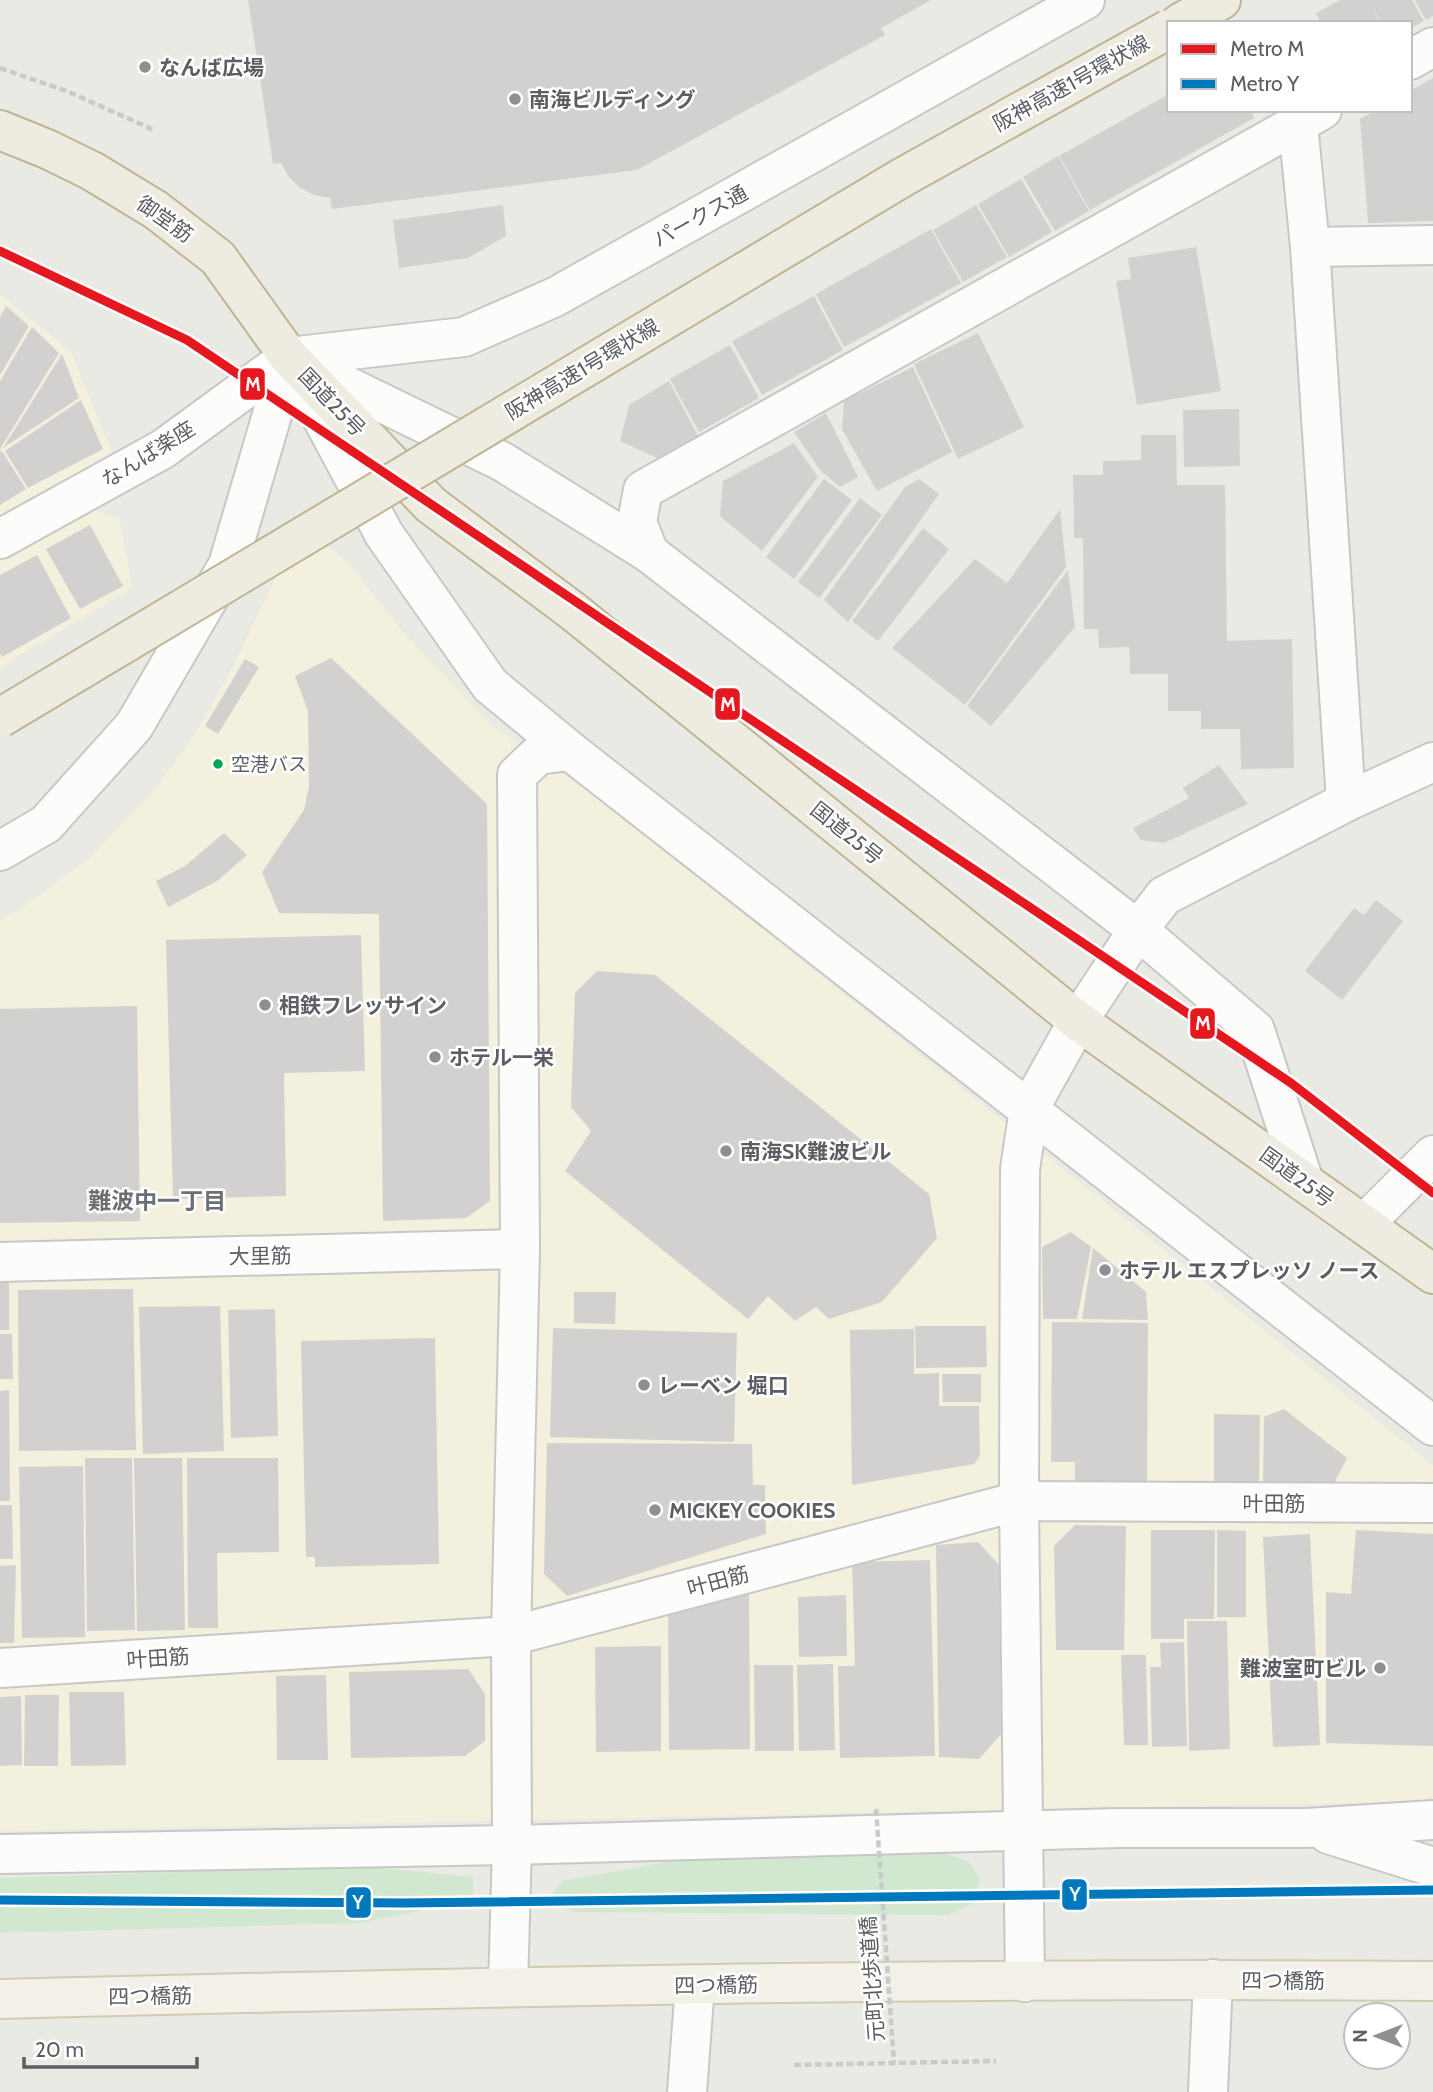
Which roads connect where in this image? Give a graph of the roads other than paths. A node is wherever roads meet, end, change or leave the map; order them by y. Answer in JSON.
{"nodes":[{"id":1,"x":1084,"y":0,"type":"edge"},
{"id":2,"x":1221,"y":0,"type":"edge"},
{"id":3,"x":1184,"y":21,"type":"edge"},
{"id":4,"x":1167,"y":30,"type":"edge"},
{"id":5,"x":1433,"y":47,"type":"edge"},
{"id":6,"x":1412,"y":59,"type":"edge"},
{"id":7,"x":1310,"y":117,"type":"edge"},
{"id":8,"x":0,"y":130,"type":"edge"},
{"id":9,"x":1433,"y":245,"type":"edge"},
{"id":10,"x":1310,"y":247,"type":"junction"},
{"id":11,"x":289,"y":357,"type":"junction"},
{"id":12,"x":0,"y":539,"type":"edge"},
{"id":13,"x":649,"y":553,"type":"junction"},
{"id":14,"x":0,"y":718,"type":"edge"},
{"id":15,"x":570,"y":751,"type":"junction"},
{"id":16,"x":1433,"y":762,"type":"edge"},
{"id":17,"x":1346,"y":802,"type":"junction"},
{"id":18,"x":0,"y":851,"type":"edge"},
{"id":19,"x":1138,"y":930,"type":"junction"},
{"id":20,"x":1078,"y":1020,"type":"junction"},
{"id":21,"x":1029,"y":1109,"type":"junction"},
{"id":22,"x":1433,"y":1155,"type":"edge"},
{"id":23,"x":1304,"y":1182,"type":"junction"},
{"id":24,"x":1364,"y":1224,"type":"junction"},
{"id":25,"x":520,"y":1249,"type":"junction"},
{"id":26,"x":0,"y":1262,"type":"edge"},
{"id":27,"x":1433,"y":1274,"type":"edge"},
{"id":28,"x":1433,"y":1426,"type":"edge"},
{"id":29,"x":1019,"y":1501,"type":"junction"},
{"id":30,"x":1433,"y":1503,"type":"edge"},
{"id":31,"x":511,"y":1636,"type":"junction"},
{"id":32,"x":0,"y":1668,"type":"edge"},
{"id":33,"x":1433,"y":1820,"type":"edge"},
{"id":34,"x":1307,"y":1828,"type":"junction"},
{"id":35,"x":1024,"y":1832,"type":"junction"},
{"id":36,"x":512,"y":1845,"type":"junction"},
{"id":37,"x":0,"y":1854,"type":"edge"},
{"id":38,"x":1433,"y":1867,"type":"edge"},
{"id":39,"x":1213,"y":1979,"type":"junction"},
{"id":40,"x":1433,"y":1981,"type":"edge"},
{"id":41,"x":1025,"y":1982,"type":"junction"},
{"id":42,"x":695,"y":1985,"type":"junction"},
{"id":43,"x":508,"y":1987,"type":"junction"},
{"id":44,"x":0,"y":1999,"type":"edge"},
{"id":45,"x":687,"y":2092,"type":"edge"},
{"id":46,"x":1209,"y":2092,"type":"edge"}],
"edges":[{"from":1,"to":11,"type":"street","name":"パークス通"},
{"from":2,"to":3,"type":"highway"},
{"from":4,"to":14,"type":"highway","name":"阪神高速1号環状線","bridge":true},
{"from":5,"to":6,"type":"street"},
{"from":7,"to":10,"type":"street"},
{"from":7,"to":13,"type":"street"},
{"from":8,"to":11,"type":"highway","name":"御堂筋"},
{"from":9,"to":10,"type":"street"},
{"from":10,"to":17,"type":"street"},
{"from":11,"to":12,"type":"street","name":"なんば楽座"},
{"from":11,"to":13,"type":"street"},
{"from":11,"to":15,"type":"street"},
{"from":11,"to":18,"type":"street"},
{"from":11,"to":20,"type":"highway","name":"国道25号"},
{"from":13,"to":19,"type":"street"},
{"from":15,"to":21,"type":"street"},
{"from":15,"to":25,"type":"street"},
{"from":16,"to":17,"type":"street"},
{"from":17,"to":19,"type":"street"},
{"from":19,"to":20,"type":"street"},
{"from":19,"to":23,"type":"street"},
{"from":20,"to":21,"type":"street"},
{"from":20,"to":23,"type":"highway","name":"国道25号"},
{"from":21,"to":28,"type":"street"},
{"from":21,"to":29,"type":"street"},
{"from":22,"to":24,"type":"street"},
{"from":23,"to":24,"type":"highway","name":"国道25号"},
{"from":24,"to":27,"type":"highway","name":"国道25号"},
{"from":25,"to":26,"type":"street","name":"大里筋"},
{"from":25,"to":31,"type":"street"},
{"from":29,"to":30,"type":"street","name":"叶田筋"},
{"from":29,"to":31,"type":"street","name":"叶田筋"},
{"from":29,"to":35,"type":"street"},
{"from":31,"to":32,"type":"street","name":"叶田筋"},
{"from":31,"to":36,"type":"street"},
{"from":33,"to":34,"type":"street"},
{"from":34,"to":35,"type":"street"},
{"from":34,"to":38,"type":"street"},
{"from":35,"to":36,"type":"street"},
{"from":35,"to":41,"type":"street"},
{"from":36,"to":37,"type":"street"},
{"from":36,"to":43,"type":"street"},
{"from":39,"to":40,"type":"main road","name":"四つ橋筋"},
{"from":39,"to":41,"type":"main road","name":"四つ橋筋"},
{"from":39,"to":46,"type":"street"},
{"from":41,"to":42,"type":"main road","name":"四つ橋筋"},
{"from":42,"to":43,"type":"main road","name":"四つ橋筋"},
{"from":42,"to":45,"type":"street"},
{"from":43,"to":44,"type":"main road","name":"四つ橋筋"}]}
